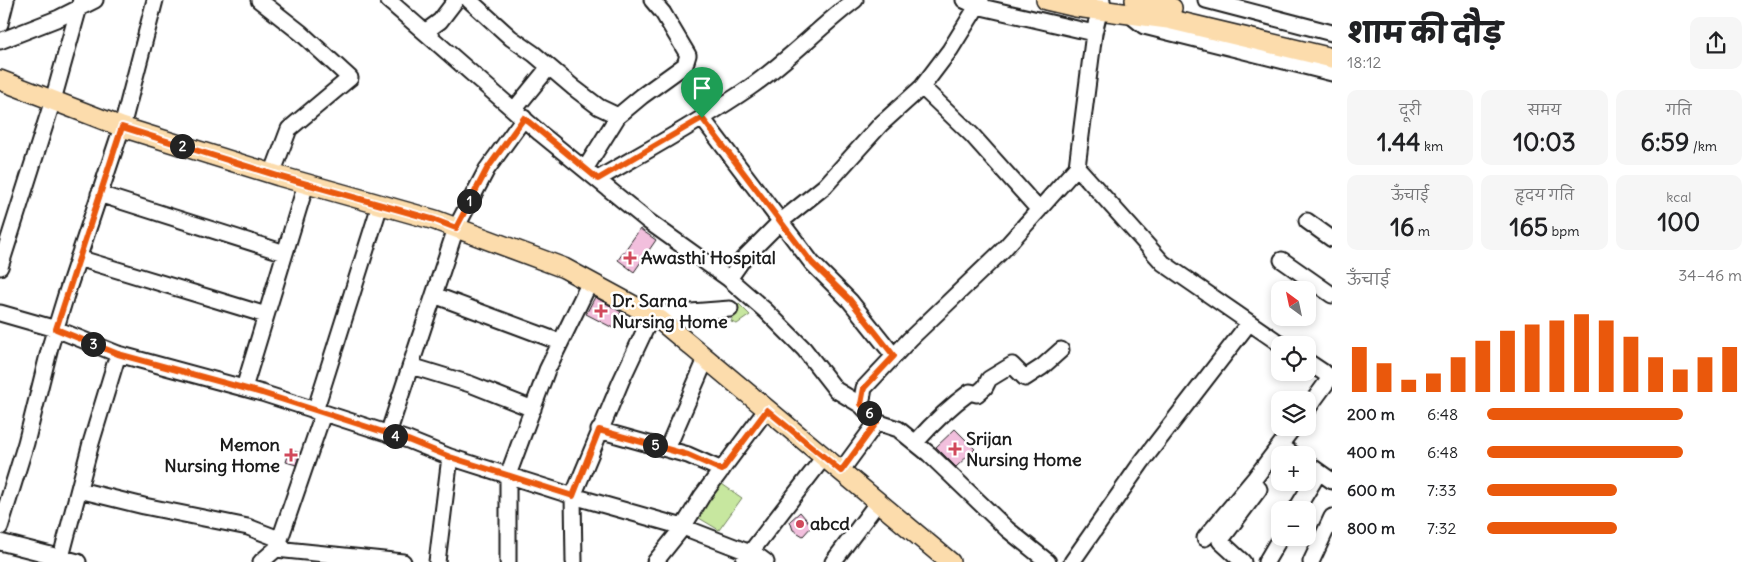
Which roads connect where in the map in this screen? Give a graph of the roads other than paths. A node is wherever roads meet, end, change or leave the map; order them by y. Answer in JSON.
{"nodes":[{"id":1,"x":6,"y":0,"type":"edge"},
{"id":2,"x":95,"y":0,"type":"edge"},
{"id":3,"x":155,"y":0,"type":"edge"},
{"id":4,"x":259,"y":0,"type":"edge"},
{"id":5,"x":388,"y":0,"type":"edge"},
{"id":6,"x":456,"y":0,"type":"edge"},
{"id":7,"x":469,"y":0,"type":"edge"},
{"id":8,"x":652,"y":0,"type":"edge"},
{"id":9,"x":855,"y":0,"type":"edge"},
{"id":10,"x":1046,"y":0,"type":"edge"},
{"id":11,"x":1206,"y":0,"type":"edge"},
{"id":12,"x":974,"y":2,"type":"edge"},
{"id":13,"x":80,"y":4,"type":"edge"},
{"id":14,"x":1101,"y":5,"type":"edge"},
{"id":15,"x":1132,"y":7,"type":"edge"},
{"id":16,"x":1168,"y":13,"type":"junction"},
{"id":17,"x":0,"y":24,"type":"edge"},
{"id":18,"x":425,"y":32,"type":"junction"},
{"id":19,"x":1094,"y":33,"type":"junction"},
{"id":20,"x":1332,"y":33,"type":"edge"},
{"id":21,"x":0,"y":41,"type":"edge"},
{"id":22,"x":1332,"y":45,"type":"edge"},
{"id":23,"x":1332,"y":58,"type":"edge"},
{"id":24,"x":548,"y":67,"type":"junction"},
{"id":25,"x":1332,"y":73,"type":"edge"},
{"id":26,"x":0,"y":80,"type":"edge"},
{"id":27,"x":922,"y":88,"type":"junction"},
{"id":28,"x":53,"y":100,"type":"junction"},
{"id":29,"x":519,"y":114,"type":"junction"},
{"id":30,"x":618,"y":116,"type":"junction"},
{"id":31,"x":702,"y":118,"type":"junction"},
{"id":32,"x":122,"y":127,"type":"junction"},
{"id":33,"x":1077,"y":167,"type":"junction"},
{"id":34,"x":585,"y":169,"type":"junction"},
{"id":35,"x":272,"y":174,"type":"junction"},
{"id":36,"x":598,"y":179,"type":"junction"},
{"id":37,"x":306,"y":184,"type":"junction"},
{"id":38,"x":99,"y":194,"type":"junction"},
{"id":39,"x":380,"y":205,"type":"junction"},
{"id":40,"x":1039,"y":210,"type":"junction"},
{"id":41,"x":1307,"y":221,"type":"dead end"},
{"id":42,"x":780,"y":222,"type":"junction"},
{"id":43,"x":456,"y":228,"type":"junction"},
{"id":44,"x":1332,"y":239,"type":"edge"},
{"id":45,"x":285,"y":253,"type":"junction"},
{"id":46,"x":78,"y":258,"type":"junction"},
{"id":47,"x":1282,"y":260,"type":"dead end"},
{"id":48,"x":0,"y":267,"type":"edge"},
{"id":49,"x":729,"y":279,"type":"junction"},
{"id":50,"x":590,"y":282,"type":"junction"},
{"id":51,"x":434,"y":295,"type":"junction"},
{"id":52,"x":1332,"y":295,"type":"edge"},
{"id":53,"x":730,"y":309,"type":"dead end"},
{"id":54,"x":0,"y":313,"type":"edge"},
{"id":55,"x":266,"y":315,"type":"junction"},
{"id":56,"x":652,"y":316,"type":"junction"},
{"id":57,"x":1249,"y":323,"type":"junction"},
{"id":58,"x":56,"y":329,"type":"junction"},
{"id":59,"x":1271,"y":338,"type":"edge"},
{"id":60,"x":560,"y":342,"type":"junction"},
{"id":61,"x":1061,"y":350,"type":"dead end"},
{"id":62,"x":118,"y":354,"type":"junction"},
{"id":63,"x":894,"y":356,"type":"junction"},
{"id":64,"x":706,"y":359,"type":"junction"},
{"id":65,"x":411,"y":366,"type":"junction"},
{"id":66,"x":1316,"y":368,"type":"edge"},
{"id":67,"x":1331,"y":378,"type":"edge"},
{"id":68,"x":244,"y":388,"type":"junction"},
{"id":69,"x":1316,"y":398,"type":"edge"},
{"id":70,"x":861,"y":404,"type":"junction"},
{"id":71,"x":533,"y":409,"type":"junction"},
{"id":72,"x":767,"y":410,"type":"junction"},
{"id":73,"x":319,"y":412,"type":"junction"},
{"id":74,"x":877,"y":422,"type":"junction"},
{"id":75,"x":599,"y":430,"type":"junction"},
{"id":76,"x":388,"y":434,"type":"junction"},
{"id":77,"x":1287,"y":436,"type":"edge"},
{"id":78,"x":915,"y":443,"type":"junction"},
{"id":79,"x":667,"y":449,"type":"junction"},
{"id":80,"x":450,"y":457,"type":"junction"},
{"id":81,"x":824,"y":457,"type":"junction"},
{"id":82,"x":722,"y":470,"type":"junction"},
{"id":83,"x":1316,"y":470,"type":"edge"},
{"id":84,"x":841,"y":471,"type":"junction"},
{"id":85,"x":1271,"y":472,"type":"edge"},
{"id":86,"x":508,"y":475,"type":"junction"},
{"id":87,"x":1332,"y":481,"type":"edge"},
{"id":88,"x":79,"y":490,"type":"junction"},
{"id":89,"x":573,"y":496,"type":"junction"},
{"id":90,"x":878,"y":502,"type":"junction"},
{"id":91,"x":1332,"y":518,"type":"edge"},
{"id":92,"x":0,"y":527,"type":"edge"},
{"id":93,"x":683,"y":527,"type":"junction"},
{"id":94,"x":1205,"y":538,"type":"dead end"},
{"id":95,"x":0,"y":542,"type":"edge"},
{"id":96,"x":282,"y":546,"type":"junction"},
{"id":97,"x":1275,"y":546,"type":"edge"},
{"id":98,"x":61,"y":557,"type":"junction"},
{"id":99,"x":746,"y":557,"type":"edge"},
{"id":100,"x":339,"y":558,"type":"edge"},
{"id":101,"x":1314,"y":561,"type":"edge"},
{"id":102,"x":78,"y":562,"type":"edge"},
{"id":103,"x":261,"y":562,"type":"edge"},
{"id":104,"x":402,"y":562,"type":"edge"},
{"id":105,"x":437,"y":562,"type":"edge"},
{"id":106,"x":508,"y":562,"type":"edge"},
{"id":107,"x":574,"y":562,"type":"edge"},
{"id":108,"x":655,"y":562,"type":"edge"},
{"id":109,"x":766,"y":562,"type":"edge"},
{"id":110,"x":833,"y":562,"type":"edge"},
{"id":111,"x":950,"y":562,"type":"edge"},
{"id":112,"x":1048,"y":562,"type":"edge"},
{"id":113,"x":1072,"y":562,"type":"edge"},
{"id":114,"x":1243,"y":562,"type":"edge"},
{"id":115,"x":1266,"y":562,"type":"edge"}],
"edges":[{"from":1,"to":17,"type":"street"},
{"from":2,"to":13,"type":"street"},
{"from":3,"to":32,"type":"street"},
{"from":4,"to":35,"type":"street"},
{"from":5,"to":18,"type":"street"},
{"from":6,"to":18,"type":"street"},
{"from":7,"to":24,"type":"street"},
{"from":8,"to":30,"type":"street"},
{"from":9,"to":31,"type":"street"},
{"from":10,"to":14,"type":"main road"},
{"from":11,"to":20,"type":"street"},
{"from":12,"to":19,"type":"street"},
{"from":12,"to":27,"type":"street"},
{"from":13,"to":21,"type":"street"},
{"from":13,"to":28,"type":"street"},
{"from":14,"to":15,"type":"main road"},
{"from":14,"to":19,"type":"street"},
{"from":15,"to":16,"type":"main road"},
{"from":15,"to":25,"type":"street"},
{"from":16,"to":22,"type":"main road"},
{"from":16,"to":23,"type":"main road"},
{"from":18,"to":29,"type":"street"},
{"from":19,"to":33,"type":"street"},
{"from":24,"to":29,"type":"street"},
{"from":24,"to":30,"type":"street"},
{"from":26,"to":28,"type":"main road"},
{"from":27,"to":40,"type":"street"},
{"from":27,"to":42,"type":"street"},
{"from":28,"to":32,"type":"main road"},
{"from":28,"to":48,"type":"street"},
{"from":29,"to":34,"type":"street"},
{"from":29,"to":43,"type":"street"},
{"from":30,"to":34,"type":"street"},
{"from":31,"to":36,"type":"street"},
{"from":31,"to":42,"type":"street"},
{"from":32,"to":35,"type":"main road"},
{"from":32,"to":38,"type":"street"},
{"from":33,"to":40,"type":"street"},
{"from":33,"to":57,"type":"street"},
{"from":34,"to":36,"type":"street"},
{"from":35,"to":37,"type":"main road"},
{"from":36,"to":49,"type":"street"},
{"from":37,"to":39,"type":"main road"},
{"from":37,"to":45,"type":"street"},
{"from":38,"to":45,"type":"street"},
{"from":38,"to":46,"type":"street"},
{"from":39,"to":43,"type":"main road"},
{"from":39,"to":73,"type":"street"},
{"from":40,"to":63,"type":"street"},
{"from":41,"to":44,"type":"street"},
{"from":42,"to":49,"type":"street"},
{"from":42,"to":63,"type":"street"},
{"from":43,"to":50,"type":"main road"},
{"from":43,"to":51,"type":"street"},
{"from":45,"to":55,"type":"street"},
{"from":46,"to":55,"type":"street"},
{"from":46,"to":58,"type":"street"},
{"from":47,"to":52,"type":"street"},
{"from":49,"to":70,"type":"street"},
{"from":50,"to":56,"type":"main road"},
{"from":50,"to":60,"type":"street"},
{"from":51,"to":60,"type":"street"},
{"from":51,"to":65,"type":"street"},
{"from":53,"to":56,"type":"street"},
{"from":54,"to":58,"type":"street"},
{"from":55,"to":68,"type":"street"},
{"from":56,"to":64,"type":"main road"},
{"from":56,"to":75,"type":"street"},
{"from":57,"to":59,"type":"street"},
{"from":57,"to":113,"type":"street"},
{"from":58,"to":62,"type":"street"},
{"from":58,"to":92,"type":"street"},
{"from":60,"to":71,"type":"street"},
{"from":61,"to":78,"type":"street"},
{"from":62,"to":68,"type":"street"},
{"from":62,"to":88,"type":"street"},
{"from":63,"to":70,"type":"street"},
{"from":64,"to":72,"type":"main road"},
{"from":64,"to":79,"type":"street"},
{"from":65,"to":71,"type":"street"},
{"from":65,"to":76,"type":"street"},
{"from":66,"to":67,"type":"street"},
{"from":67,"to":69,"type":"street"},
{"from":68,"to":73,"type":"street"},
{"from":70,"to":74,"type":"street"},
{"from":71,"to":86,"type":"street"},
{"from":72,"to":81,"type":"main road"},
{"from":72,"to":82,"type":"street"},
{"from":73,"to":76,"type":"street"},
{"from":73,"to":96,"type":"street"},
{"from":74,"to":78,"type":"street"},
{"from":74,"to":84,"type":"street"},
{"from":75,"to":79,"type":"street"},
{"from":75,"to":89,"type":"street"},
{"from":76,"to":80,"type":"street"},
{"from":77,"to":94,"type":"street"},
{"from":78,"to":112,"type":"street"},
{"from":79,"to":82,"type":"street"},
{"from":80,"to":86,"type":"street"},
{"from":80,"to":105,"type":"street"},
{"from":81,"to":84,"type":"main road"},
{"from":81,"to":99,"type":"street"},
{"from":82,"to":93,"type":"street"},
{"from":83,"to":87,"type":"street"},
{"from":84,"to":90,"type":"main road"},
{"from":85,"to":114,"type":"street"},
{"from":86,"to":89,"type":"street"},
{"from":86,"to":106,"type":"street"},
{"from":88,"to":96,"type":"street"},
{"from":88,"to":98,"type":"street"},
{"from":89,"to":93,"type":"street"},
{"from":89,"to":107,"type":"street"},
{"from":90,"to":110,"type":"street"},
{"from":90,"to":111,"type":"main road"},
{"from":91,"to":101,"type":"street"},
{"from":93,"to":99,"type":"street"},
{"from":93,"to":108,"type":"street"},
{"from":95,"to":98,"type":"street"},
{"from":96,"to":100,"type":"street"},
{"from":96,"to":103,"type":"street"},
{"from":97,"to":115,"type":"street"},
{"from":98,"to":102,"type":"street"},
{"from":99,"to":109,"type":"street"},
{"from":100,"to":104,"type":"street"}]}
